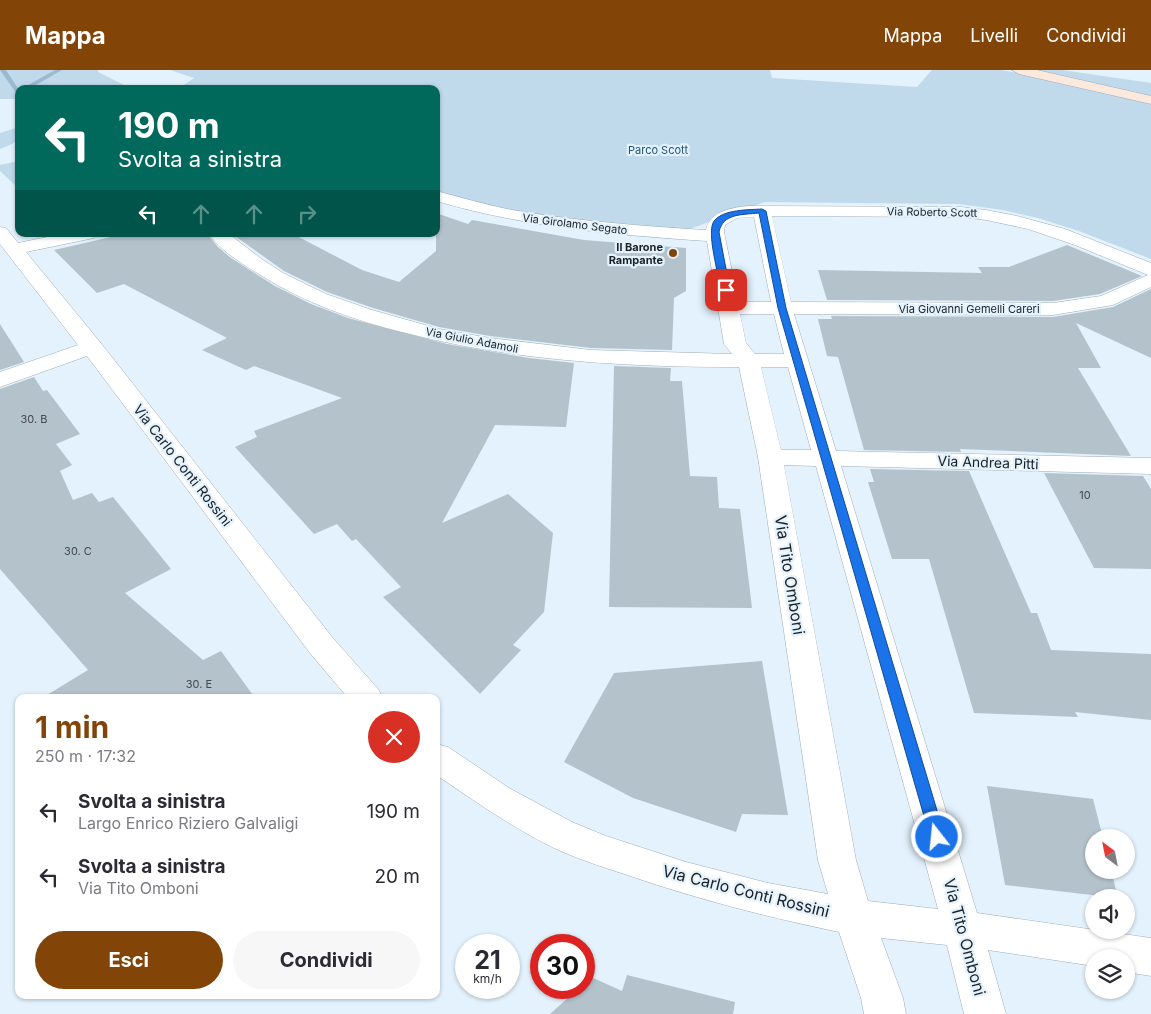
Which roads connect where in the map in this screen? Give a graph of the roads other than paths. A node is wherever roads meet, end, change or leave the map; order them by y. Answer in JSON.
{"nodes":[{"id":1,"x":1020,"y":70,"type":"edge"},
{"id":2,"x":1151,"y":100,"type":"edge"},
{"id":3,"x":440,"y":197,"type":"edge"},
{"id":4,"x":762,"y":211,"type":"junction"},
{"id":5,"x":715,"y":236,"type":"junction"},
{"id":6,"x":48,"y":237,"type":"edge"},
{"id":7,"x":221,"y":237,"type":"edge"},
{"id":8,"x":7,"y":240,"type":"edge"},
{"id":9,"x":1151,"y":270,"type":"edge"},
{"id":10,"x":1151,"y":280,"type":"edge"},
{"id":11,"x":729,"y":308,"type":"junction"},
{"id":12,"x":782,"y":308,"type":"junction"},
{"id":13,"x":92,"y":347,"type":"junction"},
{"id":14,"x":797,"y":360,"type":"junction"},
{"id":15,"x":750,"y":361,"type":"junction"},
{"id":16,"x":0,"y":380,"type":"edge"},
{"id":17,"x":770,"y":457,"type":"junction"},
{"id":18,"x":826,"y":458,"type":"junction"},
{"id":19,"x":1151,"y":466,"type":"edge"},
{"id":20,"x":363,"y":694,"type":"edge"},
{"id":21,"x":440,"y":760,"type":"edge"},
{"id":22,"x":854,"y":917,"type":"junction"},
{"id":23,"x":963,"y":929,"type":"junction"},
{"id":24,"x":1151,"y":957,"type":"edge"},
{"id":25,"x":885,"y":1014,"type":"edge"},
{"id":26,"x":985,"y":1014,"type":"edge"}],
"edges":[{"from":1,"to":2,"type":"street"},
{"from":3,"to":5,"type":"street","name":"Via Girolamo Segato"},
{"from":4,"to":5,"type":"street","name":"Via Roberto Scott"},
{"from":4,"to":9,"type":"street","name":"Via Roberto Scott"},
{"from":4,"to":12,"type":"street","name":"Via Tito Omboni"},
{"from":5,"to":11,"type":"street","name":"Via Tito Omboni"},
{"from":6,"to":8,"type":"street"},
{"from":7,"to":15,"type":"street","name":"Via Giulio Adamoli"},
{"from":8,"to":13,"type":"street","name":"Via Carlo Conti Rossini"},
{"from":10,"to":12,"type":"street","name":"Via Giovanni Gemelli Careri"},
{"from":11,"to":12,"type":"street"},
{"from":11,"to":15,"type":"street","name":"Via Tito Omboni"},
{"from":12,"to":14,"type":"street","name":"Via Tito Omboni"},
{"from":13,"to":16,"type":"street"},
{"from":13,"to":20,"type":"street","name":"Via Carlo Conti Rossini"},
{"from":14,"to":15,"type":"street"},
{"from":14,"to":18,"type":"street","name":"Via Tito Omboni"},
{"from":15,"to":17,"type":"street","name":"Via Tito Omboni"},
{"from":17,"to":18,"type":"street"},
{"from":17,"to":22,"type":"street","name":"Via Tito Omboni"},
{"from":18,"to":19,"type":"street","name":"Via Andrea Pitti"},
{"from":18,"to":23,"type":"street","name":"Via Tito Omboni"},
{"from":21,"to":22,"type":"street","name":"Via Carlo Conti Rossini"},
{"from":22,"to":23,"type":"street","name":"Via Carlo Conti Rossini"},
{"from":22,"to":25,"type":"street","name":"Via Tito Omboni"},
{"from":23,"to":24,"type":"street","name":"Via Carlo Conti Rossini"},
{"from":23,"to":26,"type":"street","name":"Via Tito Omboni"}]}
